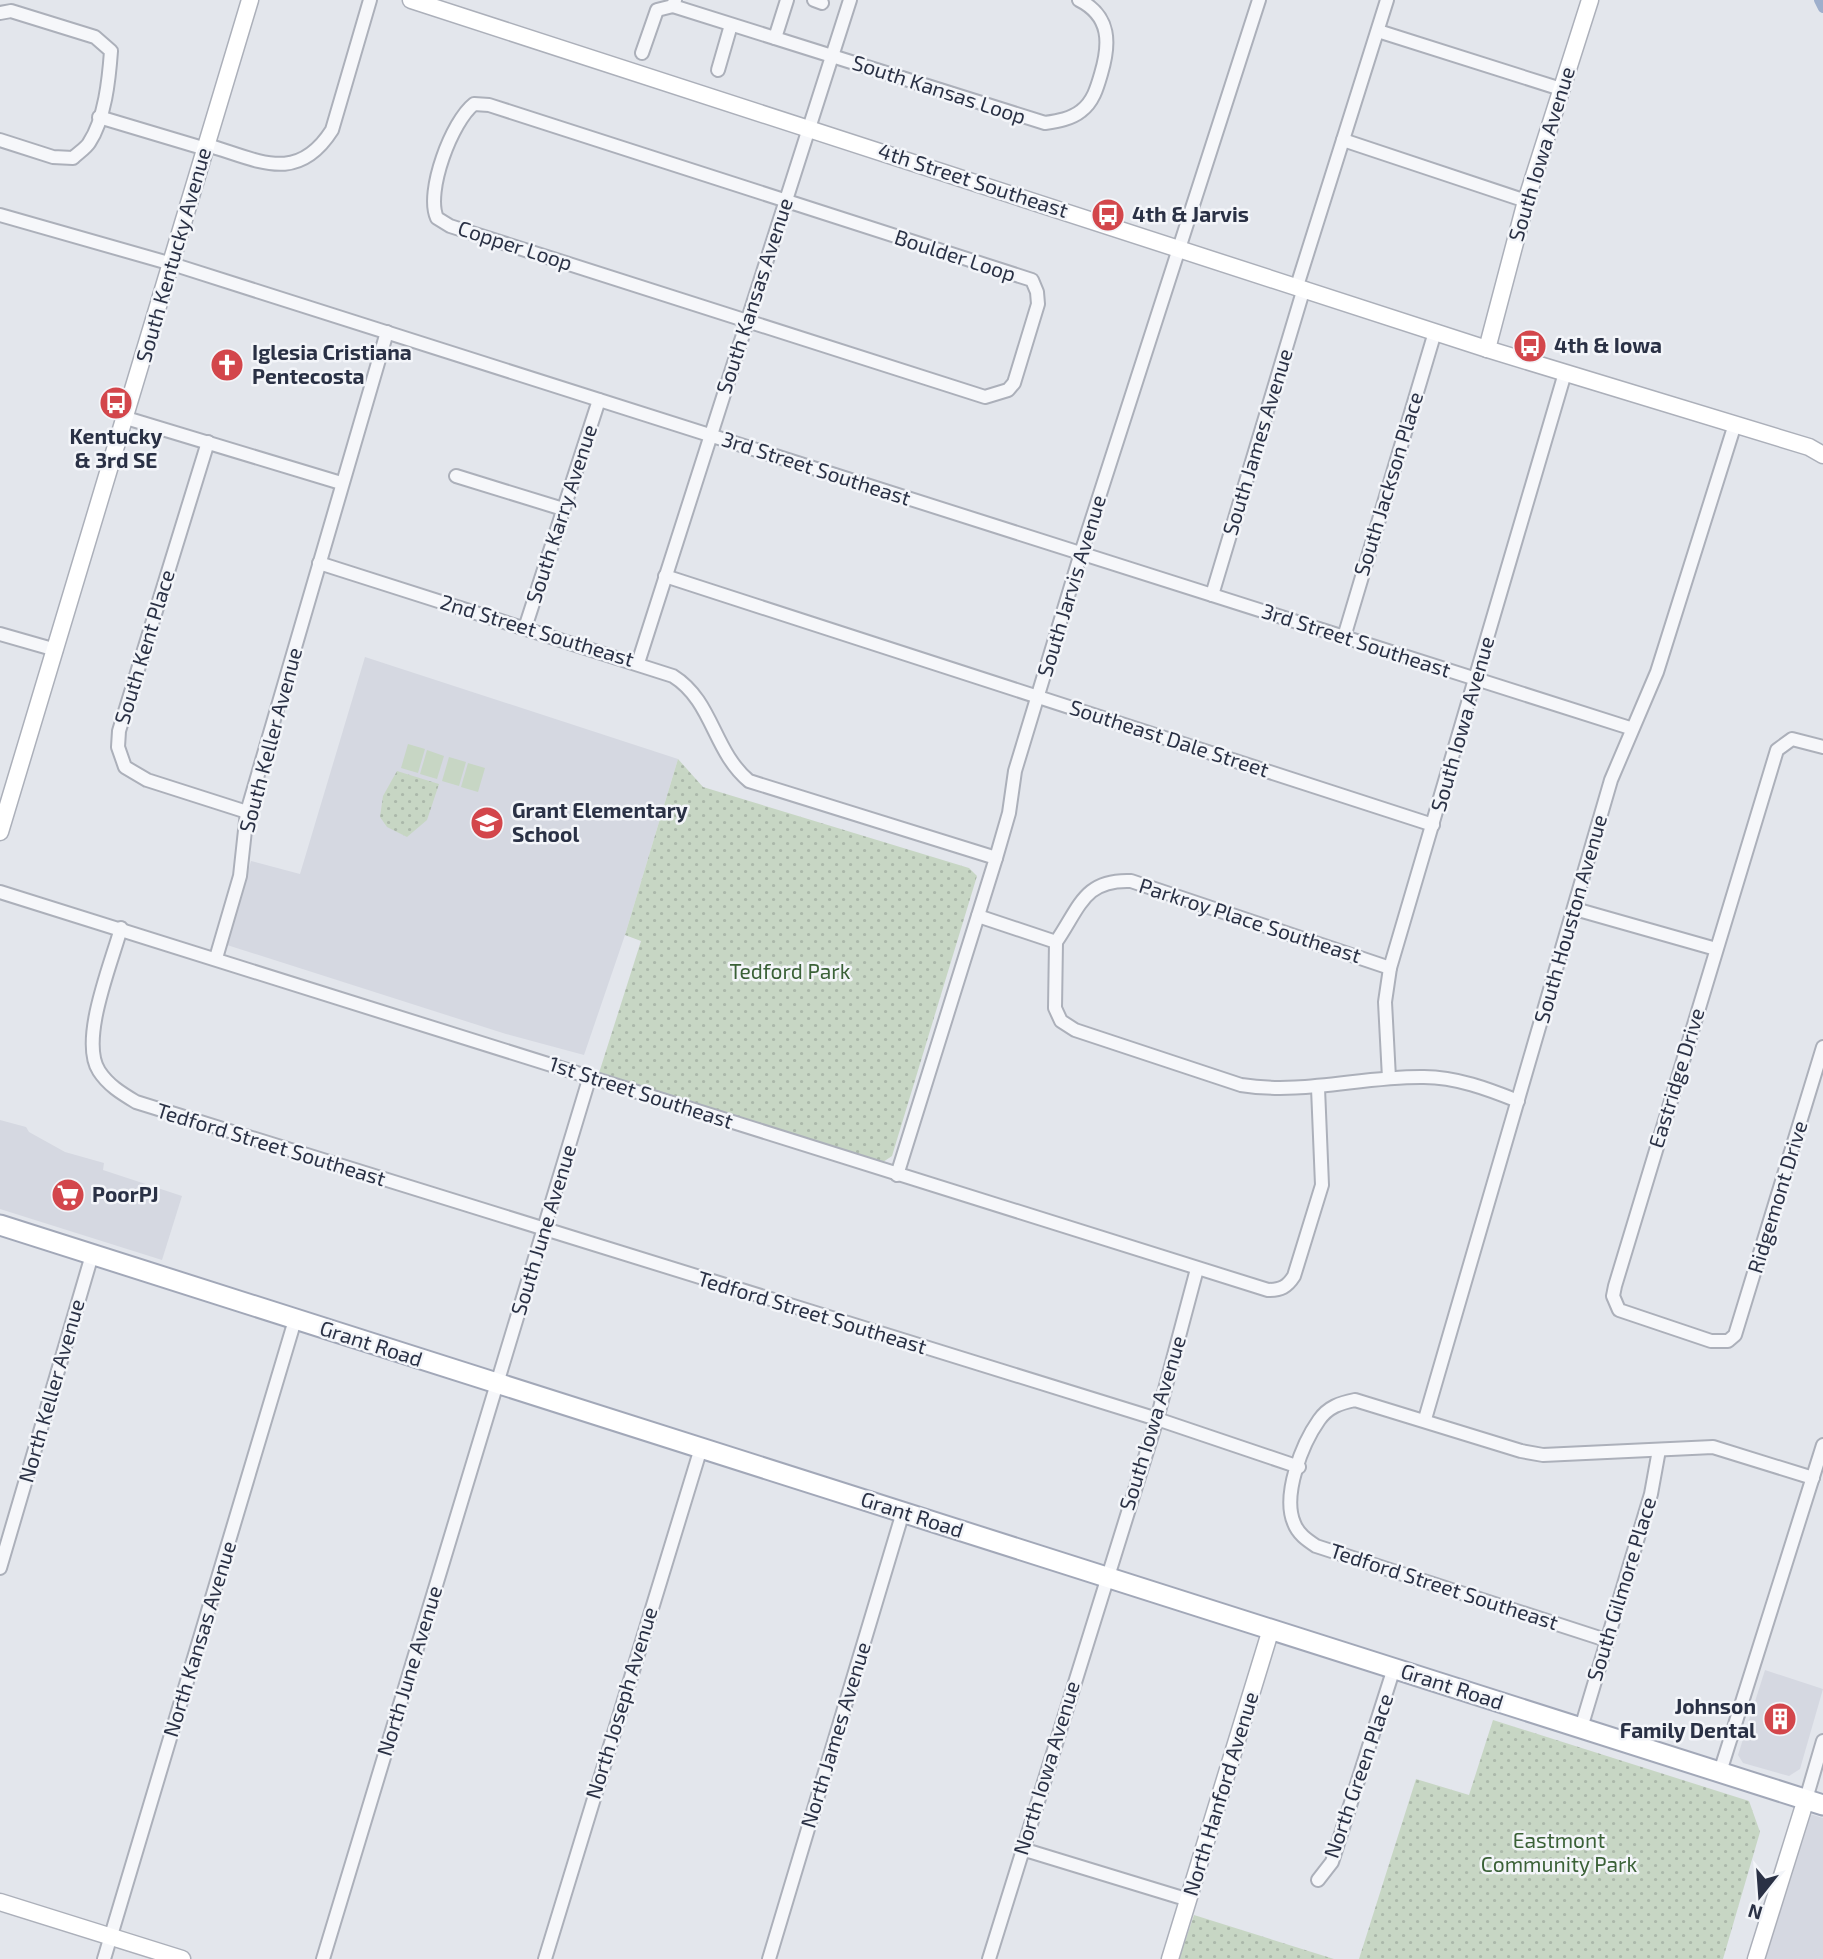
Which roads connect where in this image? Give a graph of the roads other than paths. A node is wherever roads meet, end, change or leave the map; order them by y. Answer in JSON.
{"nodes":[{"id":1,"x":250,"y":0,"type":"edge"},
{"id":2,"x":370,"y":0,"type":"edge"},
{"id":3,"x":411,"y":0,"type":"edge"},
{"id":4,"x":787,"y":0,"type":"edge"},
{"id":5,"x":850,"y":0,"type":"edge"},
{"id":6,"x":1079,"y":0,"type":"edge"},
{"id":7,"x":1259,"y":0,"type":"edge"},
{"id":8,"x":1387,"y":0,"type":"edge"},
{"id":9,"x":1590,"y":0,"type":"edge"},
{"id":10,"x":674,"y":3,"type":"edge"},
{"id":11,"x":0,"y":13,"type":"edge"},
{"id":12,"x":731,"y":25,"type":"junction"},
{"id":13,"x":1377,"y":31,"type":"junction"},
{"id":14,"x":775,"y":38,"type":"junction"},
{"id":15,"x":642,"y":53,"type":"dead end"},
{"id":16,"x":832,"y":56,"type":"junction"},
{"id":17,"x":718,"y":69,"type":"dead end"},
{"id":18,"x":1561,"y":89,"type":"junction"},
{"id":19,"x":99,"y":117,"type":"junction"},
{"id":20,"x":808,"y":128,"type":"junction"},
{"id":21,"x":0,"y":140,"type":"edge"},
{"id":22,"x":1343,"y":140,"type":"junction"},
{"id":23,"x":206,"y":147,"type":"junction"},
{"id":24,"x":787,"y":201,"type":"junction"},
{"id":25,"x":1526,"y":201,"type":"junction"},
{"id":26,"x":0,"y":215,"type":"edge"},
{"id":27,"x":1180,"y":248,"type":"junction"},
{"id":28,"x":172,"y":264,"type":"junction"},
{"id":29,"x":1301,"y":287,"type":"junction"},
{"id":30,"x":748,"y":319,"type":"junction"},
{"id":31,"x":387,"y":332,"type":"junction"},
{"id":32,"x":1435,"y":332,"type":"junction"},
{"id":33,"x":1488,"y":349,"type":"junction"},
{"id":34,"x":1565,"y":373,"type":"junction"},
{"id":35,"x":599,"y":400,"type":"junction"},
{"id":36,"x":126,"y":418,"type":"junction"},
{"id":37,"x":1735,"y":425,"type":"junction"},
{"id":38,"x":709,"y":435,"type":"junction"},
{"id":39,"x":208,"y":442,"type":"junction"},
{"id":40,"x":1823,"y":455,"type":"edge"},
{"id":41,"x":456,"y":476,"type":"dead end"},
{"id":42,"x":341,"y":483,"type":"junction"},
{"id":43,"x":563,"y":509,"type":"junction"},
{"id":44,"x":1081,"y":553,"type":"junction"},
{"id":45,"x":319,"y":563,"type":"junction"},
{"id":46,"x":665,"y":576,"type":"junction"},
{"id":47,"x":1212,"y":595,"type":"junction"},
{"id":48,"x":525,"y":628,"type":"junction"},
{"id":49,"x":0,"y":634,"type":"edge"},
{"id":50,"x":1343,"y":637,"type":"junction"},
{"id":51,"x":55,"y":650,"type":"junction"},
{"id":52,"x":638,"y":663,"type":"junction"},
{"id":53,"x":1476,"y":679,"type":"junction"},
{"id":54,"x":1037,"y":696,"type":"junction"},
{"id":55,"x":1630,"y":728,"type":"junction"},
{"id":56,"x":1823,"y":747,"type":"edge"},
{"id":57,"x":7,"y":786,"type":"edge"},
{"id":58,"x":247,"y":812,"type":"junction"},
{"id":59,"x":1433,"y":825,"type":"junction"},
{"id":60,"x":0,"y":832,"type":"edge"},
{"id":61,"x":996,"y":858,"type":"junction"},
{"id":62,"x":0,"y":892,"type":"edge"},
{"id":63,"x":1575,"y":909,"type":"junction"},
{"id":64,"x":978,"y":916,"type":"junction"},
{"id":65,"x":121,"y":929,"type":"junction"},
{"id":66,"x":1056,"y":942,"type":"junction"},
{"id":67,"x":1716,"y":949,"type":"junction"},
{"id":68,"x":216,"y":958,"type":"junction"},
{"id":69,"x":1390,"y":968,"type":"junction"},
{"id":70,"x":1823,"y":1047,"type":"edge"},
{"id":71,"x":590,"y":1076,"type":"junction"},
{"id":72,"x":1389,"y":1078,"type":"junction"},
{"id":73,"x":1318,"y":1088,"type":"junction"},
{"id":74,"x":1518,"y":1101,"type":"junction"},
{"id":75,"x":897,"y":1175,"type":"junction"},
{"id":76,"x":0,"y":1225,"type":"edge"},
{"id":77,"x":543,"y":1230,"type":"junction"},
{"id":78,"x":92,"y":1255,"type":"junction"},
{"id":79,"x":1197,"y":1269,"type":"junction"},
{"id":80,"x":295,"y":1320,"type":"junction"},
{"id":81,"x":1727,"y":1342,"type":"joint"},
{"id":82,"x":497,"y":1383,"type":"junction"},
{"id":83,"x":1157,"y":1419,"type":"junction"},
{"id":84,"x":1425,"y":1419,"type":"junction"},
{"id":85,"x":1823,"y":1445,"type":"edge"},
{"id":86,"x":701,"y":1448,"type":"junction"},
{"id":87,"x":1659,"y":1450,"type":"junction"},
{"id":88,"x":1299,"y":1467,"type":"junction"},
{"id":89,"x":1813,"y":1478,"type":"junction"},
{"id":90,"x":903,"y":1512,"type":"junction"},
{"id":91,"x":0,"y":1568,"type":"edge"},
{"id":92,"x":1107,"y":1577,"type":"junction"},
{"id":93,"x":1271,"y":1629,"type":"junction"},
{"id":94,"x":1606,"y":1640,"type":"junction"},
{"id":95,"x":1394,"y":1668,"type":"junction"},
{"id":96,"x":1581,"y":1728,"type":"junction"},
{"id":97,"x":1823,"y":1741,"type":"edge"},
{"id":98,"x":1720,"y":1772,"type":"junction"},
{"id":99,"x":1814,"y":1802,"type":"edge"},
{"id":100,"x":1022,"y":1849,"type":"junction"},
{"id":101,"x":1318,"y":1880,"type":"dead end"},
{"id":102,"x":1189,"y":1900,"type":"junction"},
{"id":103,"x":0,"y":1902,"type":"edge"},
{"id":104,"x":111,"y":1937,"type":"junction"},
{"id":105,"x":104,"y":1959,"type":"edge"},
{"id":106,"x":182,"y":1959,"type":"edge"},
{"id":107,"x":323,"y":1959,"type":"edge"},
{"id":108,"x":545,"y":1959,"type":"edge"},
{"id":109,"x":769,"y":1959,"type":"edge"},
{"id":110,"x":989,"y":1959,"type":"edge"},
{"id":111,"x":1170,"y":1959,"type":"edge"},
{"id":112,"x":1756,"y":1959,"type":"edge"}],
"edges":[{"from":1,"to":23,"type":"street","name":"South Kentucky Avenue"},
{"from":2,"to":23,"type":"street"},
{"from":3,"to":20,"type":"street","name":"4th Street Southeast"},
{"from":4,"to":14,"type":"street"},
{"from":5,"to":16,"type":"street","name":"South Kansas Loop"},
{"from":6,"to":16,"type":"street","name":"South Kansas Loop"},
{"from":7,"to":27,"type":"street","name":"South Jarvis Avenue"},
{"from":8,"to":13,"type":"street","name":"South James Avenue"},
{"from":9,"to":18,"type":"street","name":"South Iowa Avenue"},
{"from":10,"to":12,"type":"street"},
{"from":10,"to":15,"type":"street"},
{"from":11,"to":19,"type":"street"},
{"from":12,"to":14,"type":"street"},
{"from":12,"to":17,"type":"street"},
{"from":13,"to":18,"type":"street"},
{"from":13,"to":22,"type":"street","name":"South James Avenue"},
{"from":14,"to":16,"type":"street"},
{"from":16,"to":20,"type":"street","name":"South Kansas Loop"},
{"from":18,"to":25,"type":"street","name":"South Iowa Avenue"},
{"from":19,"to":21,"type":"street"},
{"from":19,"to":23,"type":"street"},
{"from":20,"to":24,"type":"street","name":"South Kansas Avenue"},
{"from":20,"to":27,"type":"street","name":"4th Street Southeast"},
{"from":22,"to":25,"type":"street"},
{"from":22,"to":29,"type":"street","name":"South James Avenue"},
{"from":23,"to":28,"type":"street","name":"South Kentucky Avenue"},
{"from":24,"to":30,"type":"street","name":"South Kansas Avenue"},
{"from":24,"to":30,"type":"street","name":"Boulder Loop"},
{"from":24,"to":30,"type":"street","name":"Copper Loop"},
{"from":25,"to":33,"type":"street","name":"South Iowa Avenue"},
{"from":26,"to":28,"type":"street","name":"3rd Street Southeast"},
{"from":27,"to":29,"type":"street","name":"4th Street Southeast"},
{"from":27,"to":44,"type":"street","name":"South Jarvis Avenue"},
{"from":28,"to":31,"type":"street","name":"3rd Street Southeast"},
{"from":28,"to":36,"type":"street","name":"South Kentucky Avenue"},
{"from":29,"to":32,"type":"street","name":"4th Street Southeast"},
{"from":29,"to":47,"type":"street","name":"South James Avenue"},
{"from":30,"to":38,"type":"street","name":"South Kansas Avenue"},
{"from":31,"to":35,"type":"street","name":"3rd Street Southeast"},
{"from":31,"to":42,"type":"street"},
{"from":32,"to":33,"type":"street","name":"4th Street Southeast"},
{"from":32,"to":50,"type":"street","name":"South Jackson Place"},
{"from":33,"to":34,"type":"street","name":"4th Street Southeast"},
{"from":34,"to":37,"type":"street","name":"4th Street Southeast"},
{"from":34,"to":53,"type":"street","name":"South Iowa Avenue"},
{"from":35,"to":38,"type":"street","name":"3rd Street Southeast"},
{"from":35,"to":43,"type":"street","name":"South Karry Avenue"},
{"from":36,"to":39,"type":"street"},
{"from":36,"to":51,"type":"street","name":"South Kentucky Avenue"},
{"from":37,"to":40,"type":"street","name":"4th Street Southeast"},
{"from":37,"to":55,"type":"street","name":"South Houston Avenue"},
{"from":38,"to":44,"type":"street","name":"3rd Street Southeast"},
{"from":38,"to":46,"type":"street","name":"South Kansas Avenue"},
{"from":39,"to":42,"type":"street"},
{"from":39,"to":58,"type":"street","name":"South Kent Place"},
{"from":41,"to":43,"type":"street"},
{"from":42,"to":45,"type":"street"},
{"from":43,"to":48,"type":"street","name":"South Karry Avenue"},
{"from":44,"to":47,"type":"street","name":"3rd Street Southeast"},
{"from":44,"to":54,"type":"street","name":"South Jarvis Avenue"},
{"from":45,"to":48,"type":"street","name":"2nd Street Southeast"},
{"from":45,"to":58,"type":"street","name":"South Keller Avenue"},
{"from":46,"to":52,"type":"street","name":"South Kansas Avenue"},
{"from":46,"to":54,"type":"street","name":"Southeast Dale Street"},
{"from":47,"to":50,"type":"street","name":"3rd Street Southeast"},
{"from":48,"to":52,"type":"street","name":"2nd Street Southeast"},
{"from":49,"to":51,"type":"street"},
{"from":50,"to":53,"type":"street","name":"3rd Street Southeast"},
{"from":51,"to":57,"type":"street","name":"South Kentucky Avenue"},
{"from":52,"to":61,"type":"street","name":"2nd Street Southeast"},
{"from":53,"to":55,"type":"street","name":"3rd Street Southeast"},
{"from":53,"to":59,"type":"street","name":"South Iowa Avenue"},
{"from":54,"to":59,"type":"street","name":"Southeast Dale Street"},
{"from":54,"to":61,"type":"street","name":"South Jarvis Avenue"},
{"from":55,"to":63,"type":"street","name":"South Houston Avenue"},
{"from":56,"to":67,"type":"street","name":"Eastridge Drive"},
{"from":57,"to":60,"type":"street","name":"South Kentucky Avenue"},
{"from":58,"to":68,"type":"street","name":"South Keller Avenue"},
{"from":59,"to":69,"type":"street","name":"South Iowa Avenue"},
{"from":61,"to":64,"type":"street","name":"South Jarvis Avenue"},
{"from":62,"to":65,"type":"street","name":"1st Street Southeast"},
{"from":63,"to":67,"type":"street"},
{"from":63,"to":74,"type":"street","name":"South Houston Avenue"},
{"from":64,"to":66,"type":"street"},
{"from":64,"to":75,"type":"street","name":"South Jarvis Avenue"},
{"from":65,"to":68,"type":"street","name":"1st Street Southeast"},
{"from":65,"to":77,"type":"street","name":"Tedford Street Southeast"},
{"from":66,"to":69,"type":"street","name":"Parkroy Place Southeast"},
{"from":66,"to":73,"type":"street"},
{"from":67,"to":81,"type":"street","name":"Eastridge Drive"},
{"from":68,"to":71,"type":"street","name":"1st Street Southeast"},
{"from":69,"to":72,"type":"street","name":"South Iowa Avenue"},
{"from":70,"to":81,"type":"street","name":"Ridgemont Drive"},
{"from":71,"to":75,"type":"street","name":"1st Street Southeast"},
{"from":71,"to":77,"type":"street","name":"South June Avenue"},
{"from":72,"to":73,"type":"street"},
{"from":72,"to":74,"type":"street"},
{"from":73,"to":79,"type":"street","name":"1st Street Southeast"},
{"from":74,"to":84,"type":"street","name":"South Houston Avenue"},
{"from":75,"to":79,"type":"street","name":"1st Street Southeast"},
{"from":76,"to":78,"type":"main road","name":"Grant Road"},
{"from":77,"to":82,"type":"street","name":"South June Avenue"},
{"from":77,"to":83,"type":"street","name":"Tedford Street Southeast"},
{"from":78,"to":80,"type":"main road","name":"Grant Road"},
{"from":78,"to":91,"type":"street","name":"North Keller Avenue"},
{"from":79,"to":83,"type":"street","name":"South Iowa Avenue"},
{"from":80,"to":82,"type":"main road","name":"Grant Road"},
{"from":80,"to":104,"type":"street","name":"North Kansas Avenue"},
{"from":82,"to":86,"type":"main road","name":"Grant Road"},
{"from":82,"to":107,"type":"street","name":"North June Avenue"},
{"from":83,"to":88,"type":"street","name":"Tedford Street Southeast"},
{"from":83,"to":92,"type":"street","name":"South Iowa Avenue"},
{"from":84,"to":87,"type":"street"},
{"from":84,"to":88,"type":"street"},
{"from":85,"to":89,"type":"street"},
{"from":86,"to":90,"type":"main road","name":"Grant Road"},
{"from":86,"to":108,"type":"street","name":"North Joseph Avenue"},
{"from":87,"to":89,"type":"street"},
{"from":87,"to":94,"type":"street","name":"South Gilmore Place"},
{"from":88,"to":94,"type":"street","name":"Tedford Street Southeast"},
{"from":89,"to":98,"type":"street"},
{"from":90,"to":92,"type":"main road","name":"Grant Road"},
{"from":90,"to":109,"type":"street","name":"North James Avenue"},
{"from":92,"to":93,"type":"main road","name":"Grant Road"},
{"from":92,"to":100,"type":"street","name":"North Iowa Avenue"},
{"from":93,"to":95,"type":"main road","name":"Grant Road"},
{"from":93,"to":102,"type":"street","name":"North Hanford Avenue"},
{"from":94,"to":96,"type":"street","name":"South Gilmore Place"},
{"from":95,"to":96,"type":"main road","name":"Grant Road"},
{"from":95,"to":101,"type":"street","name":"North Green Place"},
{"from":96,"to":98,"type":"main road","name":"Grant Road"},
{"from":97,"to":99,"type":"street"},
{"from":98,"to":99,"type":"main road","name":"Grant Road"},
{"from":99,"to":112,"type":"street"},
{"from":100,"to":102,"type":"street"},
{"from":100,"to":110,"type":"street","name":"North Iowa Avenue"},
{"from":102,"to":111,"type":"street","name":"North Hanford Avenue"},
{"from":103,"to":104,"type":"street"},
{"from":104,"to":105,"type":"street","name":"North Kansas Avenue"},
{"from":104,"to":106,"type":"street"}]}
